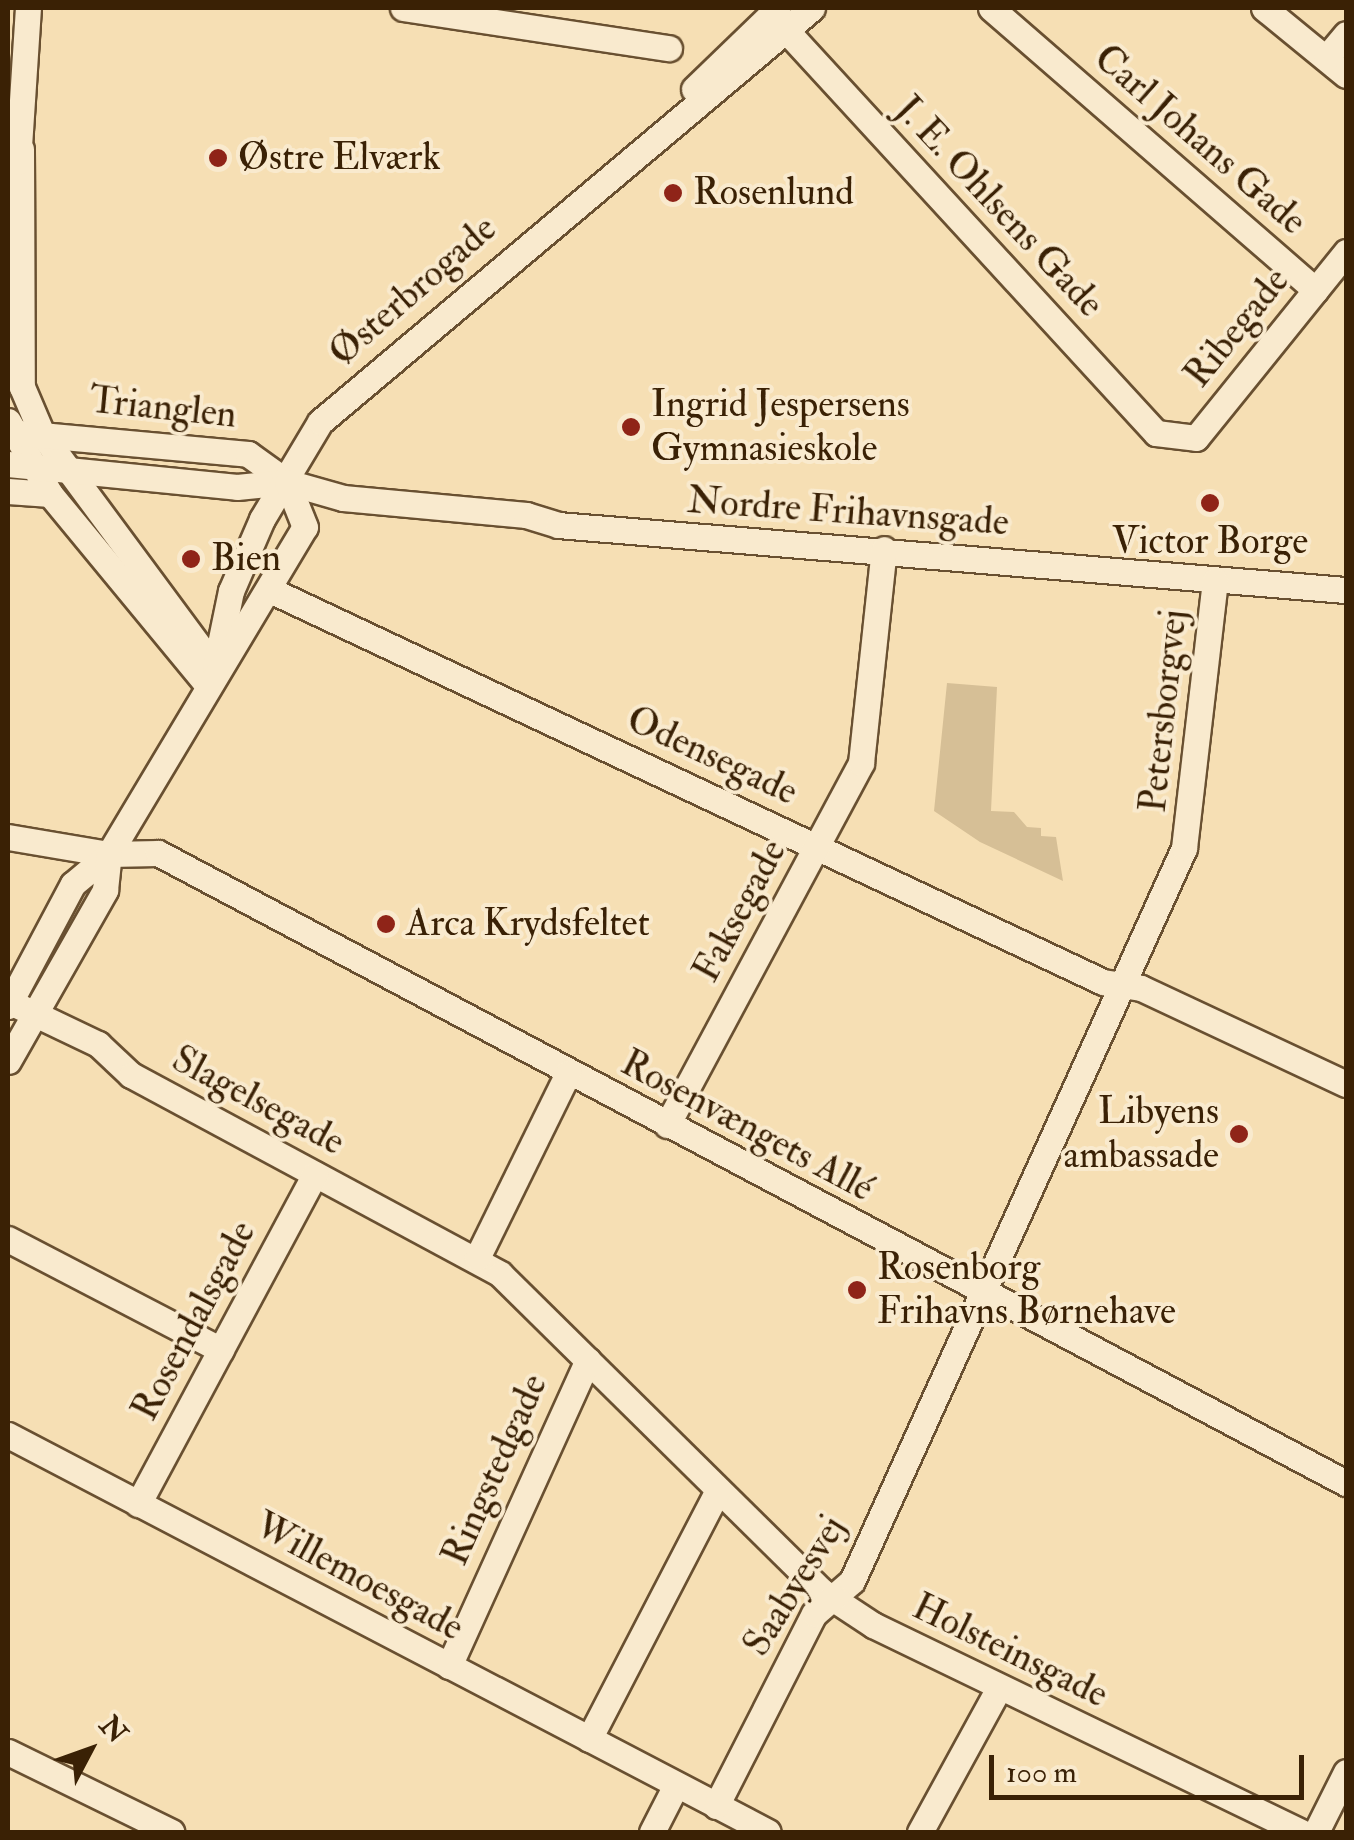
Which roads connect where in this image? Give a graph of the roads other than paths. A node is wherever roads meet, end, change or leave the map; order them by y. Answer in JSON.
{"nodes":[{"id":1,"x":28,"y":8,"type":"edge"},
{"id":2,"x":403,"y":8,"type":"edge"},
{"id":3,"x":812,"y":8,"type":"edge"},
{"id":4,"x":991,"y":8,"type":"edge"},
{"id":5,"x":1264,"y":8,"type":"edge"},
{"id":6,"x":778,"y":17,"type":"edge"},
{"id":7,"x":1346,"y":34,"type":"edge"},
{"id":8,"x":669,"y":48,"type":"dead end"},
{"id":9,"x":1326,"y":58,"type":"junction"},
{"id":10,"x":1346,"y":75,"type":"edge"},
{"id":11,"x":21,"y":150,"type":"junction"},
{"id":12,"x":8,"y":207,"type":"edge"},
{"id":13,"x":1346,"y":252,"type":"edge"},
{"id":14,"x":1315,"y":290,"type":"junction"},
{"id":15,"x":8,"y":427,"type":"edge"},
{"id":16,"x":42,"y":434,"type":"junction"},
{"id":17,"x":1179,"y":440,"type":"joint"},
{"id":18,"x":20,"y":466,"type":"edge"},
{"id":19,"x":68,"y":472,"type":"junction"},
{"id":20,"x":288,"y":482,"type":"junction"},
{"id":21,"x":8,"y":491,"type":"edge"},
{"id":22,"x":50,"y":494,"type":"junction"},
{"id":23,"x":884,"y":549,"type":"junction"},
{"id":24,"x":1215,"y":581,"type":"junction"},
{"id":25,"x":270,"y":590,"type":"junction"},
{"id":26,"x":1346,"y":590,"type":"edge"},
{"id":27,"x":211,"y":675,"type":"junction"},
{"id":28,"x":8,"y":837,"type":"edge"},
{"id":29,"x":818,"y":846,"type":"junction"},
{"id":30,"x":110,"y":854,"type":"junction"},
{"id":31,"x":1123,"y":985,"type":"junction"},
{"id":32,"x":9,"y":1004,"type":"edge"},
{"id":33,"x":36,"y":1014,"type":"junction"},
{"id":34,"x":8,"y":1062,"type":"edge"},
{"id":35,"x":568,"y":1073,"type":"junction"},
{"id":36,"x":1346,"y":1084,"type":"edge"},
{"id":37,"x":667,"y":1125,"type":"junction"},
{"id":38,"x":315,"y":1174,"type":"junction"},
{"id":39,"x":8,"y":1239,"type":"edge"},
{"id":40,"x":476,"y":1258,"type":"junction"},
{"id":41,"x":984,"y":1296,"type":"junction"},
{"id":42,"x":221,"y":1350,"type":"junction"},
{"id":43,"x":588,"y":1360,"type":"junction"},
{"id":44,"x":8,"y":1435,"type":"edge"},
{"id":45,"x":1346,"y":1483,"type":"edge"},
{"id":46,"x":718,"y":1490,"type":"junction"},
{"id":47,"x":138,"y":1504,"type":"junction"},
{"id":48,"x":834,"y":1594,"type":"junction"},
{"id":49,"x":449,"y":1666,"type":"junction"},
{"id":50,"x":999,"y":1688,"type":"junction"},
{"id":51,"x":589,"y":1739,"type":"junction"},
{"id":52,"x":8,"y":1752,"type":"edge"},
{"id":53,"x":1346,"y":1772,"type":"edge"},
{"id":54,"x":676,"y":1785,"type":"junction"},
{"id":55,"x":716,"y":1806,"type":"junction"},
{"id":56,"x":171,"y":1832,"type":"edge"},
{"id":57,"x":652,"y":1832,"type":"edge"},
{"id":58,"x":768,"y":1832,"type":"edge"},
{"id":59,"x":920,"y":1832,"type":"edge"},
{"id":60,"x":1300,"y":1832,"type":"edge"},
{"id":61,"x":1316,"y":1832,"type":"edge"}],
"edges":[{"from":1,"to":11,"type":"street"},
{"from":2,"to":8,"type":"street"},
{"from":3,"to":6,"type":"street","name":"Østerbrogade"},
{"from":4,"to":14,"type":"street","name":"Carl Johans Gade"},
{"from":5,"to":9,"type":"street"},
{"from":6,"to":17,"type":"street","name":"J. E. Ohlsens Gade"},
{"from":6,"to":20,"type":"street","name":"Østerbrogade"},
{"from":7,"to":9,"type":"street"},
{"from":9,"to":10,"type":"street"},
{"from":11,"to":12,"type":"street"},
{"from":11,"to":16,"type":"street"},
{"from":13,"to":14,"type":"street","name":"Ribegade"},
{"from":14,"to":17,"type":"street","name":"Ribegade"},
{"from":15,"to":16,"type":"street","name":"Trianglen"},
{"from":15,"to":18,"type":"street"},
{"from":16,"to":19,"type":"street"},
{"from":16,"to":20,"type":"street","name":"Trianglen"},
{"from":18,"to":19,"type":"street","name":"Trianglen"},
{"from":18,"to":22,"type":"street"},
{"from":19,"to":20,"type":"street","name":"Trianglen"},
{"from":19,"to":27,"type":"street"},
{"from":20,"to":23,"type":"street","name":"Nordre Frihavnsgade"},
{"from":20,"to":25,"type":"street","name":"Østerbrogade"},
{"from":20,"to":27,"type":"street","name":"Østerbrogade"},
{"from":21,"to":22,"type":"street"},
{"from":22,"to":27,"type":"street"},
{"from":23,"to":24,"type":"street","name":"Nordre Frihavnsgade"},
{"from":23,"to":29,"type":"street","name":"Faksegade"},
{"from":24,"to":26,"type":"street","name":"Nordre Frihavnsgade"},
{"from":24,"to":31,"type":"street","name":"Petersborgvej"},
{"from":25,"to":27,"type":"street","name":"Østerbrogade"},
{"from":25,"to":29,"type":"street","name":"Odensegade"},
{"from":27,"to":30,"type":"street","name":"Østerbrogade"},
{"from":28,"to":30,"type":"street","name":"Rosenvængets Allé"},
{"from":29,"to":31,"type":"street","name":"Odensegade"},
{"from":29,"to":37,"type":"street","name":"Faksegade"},
{"from":30,"to":32,"type":"street","name":"Østerbrogade"},
{"from":30,"to":33,"type":"street","name":"Østerbrogade"},
{"from":30,"to":35,"type":"street","name":"Rosenvængets Allé"},
{"from":31,"to":36,"type":"street","name":"Odensegade"},
{"from":31,"to":41,"type":"street","name":"Saabyesvej"},
{"from":32,"to":33,"type":"street","name":"Slagelsegade"},
{"from":33,"to":34,"type":"street","name":"Østerbrogade"},
{"from":33,"to":38,"type":"street","name":"Slagelsegade"},
{"from":35,"to":37,"type":"street","name":"Rosenvængets Allé"},
{"from":35,"to":40,"type":"street"},
{"from":37,"to":41,"type":"street","name":"Rosenvængets Allé"},
{"from":38,"to":40,"type":"street","name":"Slagelsegade"},
{"from":38,"to":42,"type":"street","name":"Rosendalsgade"},
{"from":39,"to":42,"type":"street"},
{"from":40,"to":43,"type":"street","name":"Holsteinsgade"},
{"from":41,"to":45,"type":"street","name":"Rosenvængets Allé"},
{"from":41,"to":48,"type":"street","name":"Saabyesvej"},
{"from":42,"to":47,"type":"street","name":"Rosendalsgade"},
{"from":43,"to":46,"type":"street","name":"Holsteinsgade"},
{"from":43,"to":49,"type":"street","name":"Ringstedgade"},
{"from":44,"to":47,"type":"street","name":"Willemoesgade"},
{"from":46,"to":48,"type":"street","name":"Holsteinsgade"},
{"from":46,"to":51,"type":"street"},
{"from":47,"to":49,"type":"street","name":"Willemoesgade"},
{"from":48,"to":50,"type":"street","name":"Holsteinsgade"},
{"from":48,"to":55,"type":"street","name":"Saabyesvej"},
{"from":49,"to":51,"type":"street","name":"Willemoesgade"},
{"from":50,"to":59,"type":"street"},
{"from":50,"to":60,"type":"street","name":"Holsteinsgade"},
{"from":51,"to":54,"type":"street","name":"Willemoesgade"},
{"from":52,"to":56,"type":"street"},
{"from":53,"to":61,"type":"street"},
{"from":54,"to":55,"type":"street","name":"Willemoesgade"},
{"from":54,"to":57,"type":"street"},
{"from":55,"to":58,"type":"street","name":"Willemoesgade"}]}
